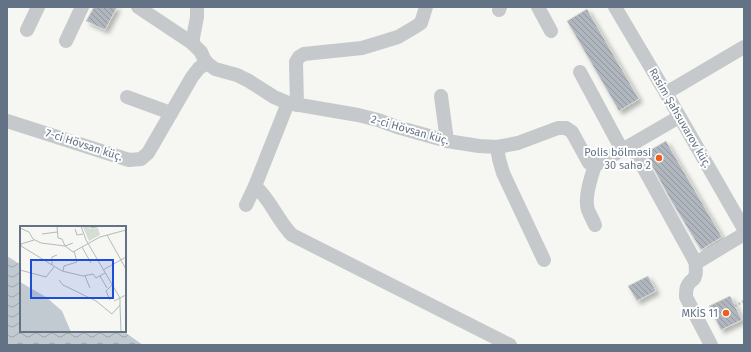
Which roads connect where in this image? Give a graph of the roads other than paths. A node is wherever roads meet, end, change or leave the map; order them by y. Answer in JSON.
{"nodes":[{"id":1,"x":38,"y":7,"type":"edge"},
{"id":2,"x":82,"y":7,"type":"edge"},
{"id":3,"x":138,"y":7,"type":"edge"},
{"id":4,"x":197,"y":7,"type":"edge"},
{"id":5,"x":426,"y":7,"type":"edge"},
{"id":6,"x":538,"y":7,"type":"edge"},
{"id":7,"x":614,"y":7,"type":"edge"},
{"id":8,"x":26,"y":30,"type":"dead end"},
{"id":9,"x":550,"y":31,"type":"dead end"},
{"id":10,"x":66,"y":41,"type":"dead end"},
{"id":11,"x":192,"y":43,"type":"junction"},
{"id":12,"x":744,"y":47,"type":"edge"},
{"id":13,"x":207,"y":63,"type":"junction"},
{"id":14,"x":580,"y":72,"type":"dead end"},
{"id":15,"x":666,"y":93,"type":"junction"},
{"id":16,"x":441,"y":96,"type":"dead end"},
{"id":17,"x":127,"y":97,"type":"dead end"},
{"id":18,"x":292,"y":104,"type":"junction"},
{"id":19,"x":171,"y":113,"type":"junction"},
{"id":20,"x":679,"y":117,"type":"junction"},
{"id":21,"x":7,"y":120,"type":"edge"},
{"id":22,"x":447,"y":141,"type":"junction"},
{"id":23,"x":497,"y":147,"type":"junction"},
{"id":24,"x":627,"y":148,"type":"junction"},
{"id":25,"x":595,"y":165,"type":"junction"},
{"id":26,"x":255,"y":186,"type":"junction"},
{"id":27,"x":246,"y":205,"type":"dead end"},
{"id":28,"x":595,"y":225,"type":"dead end"},
{"id":29,"x":744,"y":229,"type":"edge"},
{"id":30,"x":744,"y":234,"type":"edge"},
{"id":31,"x":544,"y":260,"type":"dead end"},
{"id":32,"x":696,"y":263,"type":"junction"},
{"id":33,"x":510,"y":345,"type":"edge"},
{"id":34,"x":711,"y":345,"type":"edge"}],
"edges":[{"from":1,"to":8,"type":"street"},
{"from":2,"to":10,"type":"street"},
{"from":3,"to":11,"type":"street","name":"2-ci Hövsan küç."},
{"from":4,"to":11,"type":"street"},
{"from":5,"to":18,"type":"street"},
{"from":6,"to":9,"type":"street"},
{"from":7,"to":15,"type":"street","name":"Rasim Şahsuvarov küç."},
{"from":11,"to":13,"type":"street","name":"2-ci Hövsan küç."},
{"from":12,"to":15,"type":"street"},
{"from":13,"to":18,"type":"street","name":"2-ci Hövsan küç."},
{"from":13,"to":19,"type":"street","name":"7-ci Hövsan küç."},
{"from":14,"to":24,"type":"street"},
{"from":15,"to":20,"type":"street","name":"Rasim Şahsuvarov küç."},
{"from":16,"to":22,"type":"street"},
{"from":17,"to":19,"type":"street"},
{"from":18,"to":22,"type":"street","name":"2-ci Hövsan küç."},
{"from":18,"to":26,"type":"street"},
{"from":19,"to":21,"type":"street","name":"7-ci Hövsan küç."},
{"from":20,"to":24,"type":"street"},
{"from":20,"to":29,"type":"street","name":"Rasim Şahsuvarov küç."},
{"from":22,"to":23,"type":"street","name":"2-ci Hövsan küç."},
{"from":23,"to":25,"type":"street","name":"2-ci Hövsan küç."},
{"from":23,"to":31,"type":"street"},
{"from":24,"to":25,"type":"street"},
{"from":24,"to":32,"type":"street"},
{"from":25,"to":28,"type":"street"},
{"from":26,"to":27,"type":"street"},
{"from":26,"to":33,"type":"street"},
{"from":30,"to":32,"type":"street"},
{"from":32,"to":34,"type":"street"}]}
